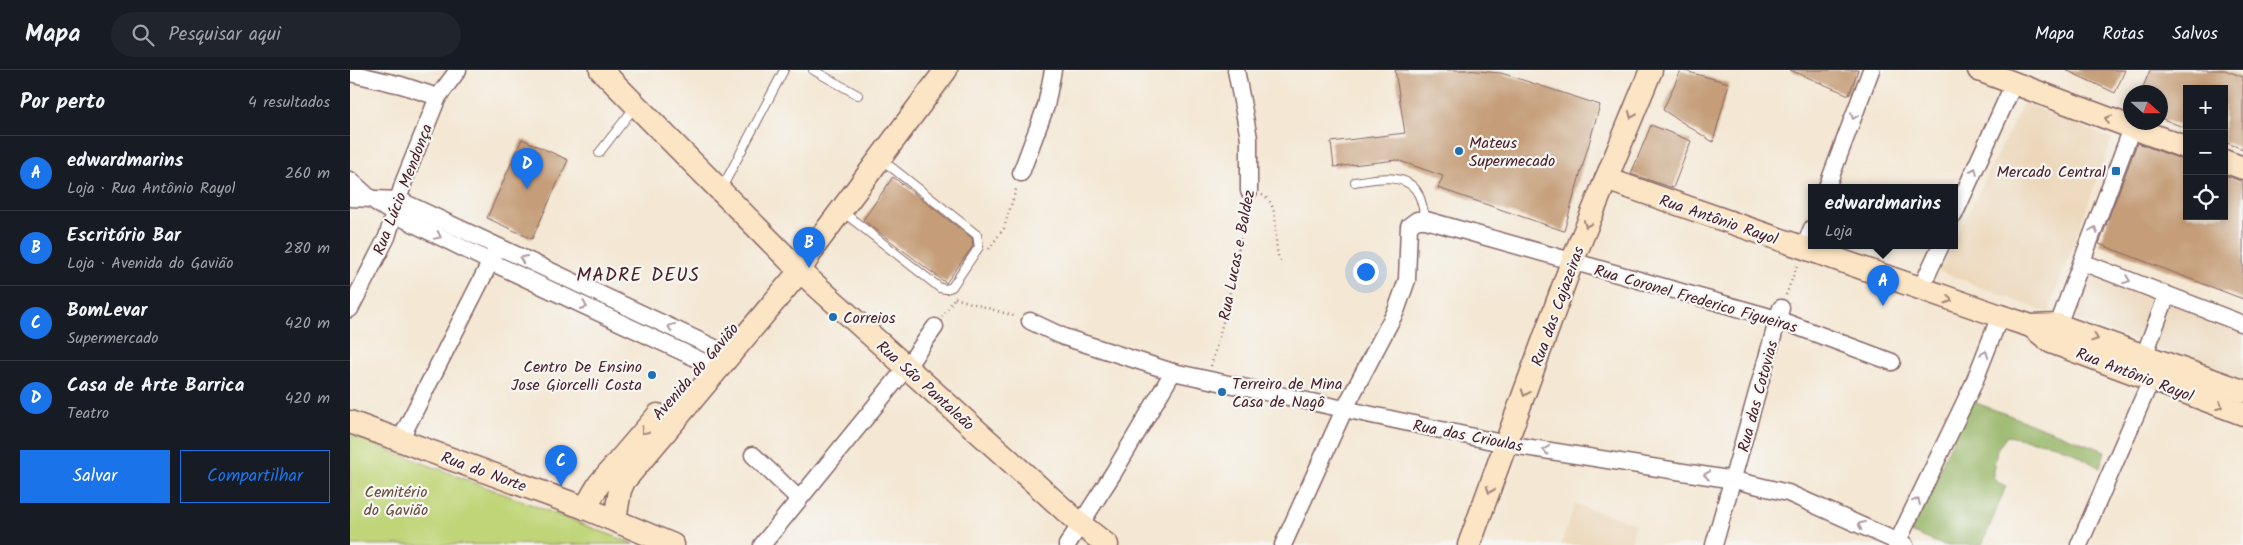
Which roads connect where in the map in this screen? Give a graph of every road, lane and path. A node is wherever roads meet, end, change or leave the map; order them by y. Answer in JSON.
{"nodes":[{"id":1,"x":458,"y":70,"type":"edge"},
{"id":2,"x":601,"y":70,"type":"edge"},
{"id":3,"x":784,"y":70,"type":"edge"},
{"id":4,"x":813,"y":70,"type":"edge"},
{"id":5,"x":946,"y":70,"type":"edge"},
{"id":6,"x":1053,"y":70,"type":"edge"},
{"id":7,"x":1236,"y":70,"type":"edge"},
{"id":8,"x":1651,"y":70,"type":"edge"},
{"id":9,"x":1871,"y":70,"type":"edge"},
{"id":10,"x":1979,"y":70,"type":"edge"},
{"id":11,"x":350,"y":73,"type":"edge"},
{"id":12,"x":2014,"y":83,"type":"junction"},
{"id":13,"x":858,"y":95,"type":"dead end"},
{"id":14,"x":438,"y":97,"type":"junction"},
{"id":15,"x":637,"y":105,"type":"junction"},
{"id":16,"x":2123,"y":125,"type":"edge"},
{"id":17,"x":2131,"y":130,"type":"edge"},
{"id":18,"x":2138,"y":130,"type":"edge"},
{"id":19,"x":2183,"y":147,"type":"edge"},
{"id":20,"x":599,"y":153,"type":"dead end"},
{"id":21,"x":881,"y":158,"type":"junction"},
{"id":22,"x":2228,"y":162,"type":"edge"},
{"id":23,"x":2243,"y":168,"type":"edge"},
{"id":24,"x":1021,"y":173,"type":"dead end"},
{"id":25,"x":1606,"y":179,"type":"junction"},
{"id":26,"x":350,"y":180,"type":"edge"},
{"id":27,"x":1355,"y":182,"type":"dead end"},
{"id":28,"x":1828,"y":184,"type":"edge"},
{"id":29,"x":721,"y":189,"type":"junction"},
{"id":30,"x":1249,"y":191,"type":"junction"},
{"id":31,"x":350,"y":198,"type":"edge"},
{"id":32,"x":371,"y":199,"type":"junction"},
{"id":33,"x":1958,"y":206,"type":"edge"},
{"id":34,"x":397,"y":207,"type":"junction"},
{"id":35,"x":841,"y":211,"type":"junction"},
{"id":36,"x":1418,"y":221,"type":"junction"},
{"id":37,"x":1808,"y":238,"type":"edge"},
{"id":38,"x":498,"y":247,"type":"junction"},
{"id":39,"x":1832,"y":249,"type":"edge"},
{"id":40,"x":1939,"y":249,"type":"edge"},
{"id":41,"x":491,"y":262,"type":"junction"},
{"id":42,"x":1572,"y":262,"type":"junction"},
{"id":43,"x":2082,"y":262,"type":"junction"},
{"id":44,"x":1281,"y":263,"type":"dead end"},
{"id":45,"x":795,"y":266,"type":"junction"},
{"id":46,"x":565,"y":279,"type":"junction"},
{"id":47,"x":1920,"y":290,"type":"junction"},
{"id":48,"x":558,"y":294,"type":"junction"},
{"id":49,"x":2167,"y":295,"type":"junction"},
{"id":50,"x":955,"y":298,"type":"dead end"},
{"id":51,"x":350,"y":309,"type":"edge"},
{"id":52,"x":635,"y":310,"type":"junction"},
{"id":53,"x":1779,"y":314,"type":"junction"},
{"id":54,"x":2000,"y":316,"type":"junction"},
{"id":55,"x":1030,"y":322,"type":"joint"},
{"id":56,"x":2243,"y":324,"type":"edge"},
{"id":57,"x":2058,"y":325,"type":"junction"},
{"id":58,"x":628,"y":326,"type":"junction"},
{"id":59,"x":2031,"y":326,"type":"junction"},
{"id":60,"x":935,"y":327,"type":"dead end"},
{"id":61,"x":2144,"y":356,"type":"junction"},
{"id":62,"x":715,"y":359,"type":"junction"},
{"id":63,"x":1892,"y":362,"type":"dead end"},
{"id":64,"x":906,"y":368,"type":"junction"},
{"id":65,"x":1173,"y":372,"type":"junction"},
{"id":66,"x":1206,"y":379,"type":"junction"},
{"id":67,"x":2151,"y":380,"type":"junction"},
{"id":68,"x":2243,"y":391,"type":"edge"},
{"id":69,"x":1344,"y":410,"type":"junction"},
{"id":70,"x":2243,"y":414,"type":"edge"},
{"id":71,"x":350,"y":422,"type":"edge"},
{"id":72,"x":400,"y":440,"type":"junction"},
{"id":73,"x":1506,"y":444,"type":"junction"},
{"id":74,"x":753,"y":455,"type":"dead end"},
{"id":75,"x":631,"y":458,"type":"junction"},
{"id":76,"x":1734,"y":480,"type":"junction"},
{"id":77,"x":798,"y":498,"type":"junction"},
{"id":78,"x":585,"y":508,"type":"junction"},
{"id":79,"x":615,"y":520,"type":"junction"},
{"id":80,"x":1080,"y":524,"type":"junction"},
{"id":81,"x":661,"y":543,"type":"edge"},
{"id":82,"x":1899,"y":544,"type":"edge"},
{"id":83,"x":762,"y":545,"type":"edge"},
{"id":84,"x":1067,"y":545,"type":"edge"},
{"id":85,"x":1107,"y":545,"type":"edge"},
{"id":86,"x":1283,"y":545,"type":"edge"},
{"id":87,"x":1470,"y":545,"type":"edge"},
{"id":88,"x":1714,"y":545,"type":"edge"},
{"id":89,"x":2079,"y":545,"type":"edge"}],
"edges":[{"from":1,"to":14,"type":"street","name":"Rua Lúcio Mendonça"},
{"from":2,"to":15,"type":"street","name":"Rua São Pantaleão"},
{"from":3,"to":29,"type":"lane"},
{"from":4,"to":13,"type":"lane"},
{"from":5,"to":21,"type":"street","name":"Avenida do Gavião"},
{"from":6,"to":24,"type":"street"},
{"from":7,"to":30,"type":"street","name":"Rua Lucas e Baldez"},
{"from":8,"to":25,"type":"street","name":"Rua das Cajazeiras","one_way":true},
{"from":9,"to":28,"type":"street","one_way":true},
{"from":10,"to":12,"type":"street"},
{"from":11,"to":14,"type":"street"},
{"from":16,"to":12,"type":"street","one_way":true},
{"from":33,"to":12,"type":"street","one_way":true},
{"from":14,"to":34,"type":"street","name":"Rua Lúcio Mendonça"},
{"from":15,"to":20,"type":"lane"},
{"from":15,"to":29,"type":"street","name":"Rua São Pantaleão"},
{"from":43,"to":17,"type":"street","one_way":true},
{"from":18,"to":19,"type":"street"},
{"from":21,"to":35,"type":"street","name":"Avenida do Gavião"},
{"from":21,"to":35,"type":"lane"},
{"from":22,"to":23,"type":"street"},
{"from":25,"to":37,"type":"street","name":"Rua Antônio Rayol"},
{"from":25,"to":42,"type":"street","name":"Rua das Cajazeiras","one_way":true},
{"from":26,"to":32,"type":"street"},
{"from":27,"to":36,"type":"lane"},
{"from":29,"to":45,"type":"street","name":"Rua São Pantaleão"},
{"from":30,"to":44,"type":"path"},
{"from":30,"to":66,"type":"path","name":"Rua Lucas e Baldez"},
{"from":31,"to":32,"type":"street"},
{"from":32,"to":34,"type":"street"},
{"from":34,"to":38,"type":"street"},
{"from":34,"to":41,"type":"street","one_way":true},
{"from":34,"to":51,"type":"street","name":"Rua Lúcio Mendonça"},
{"from":35,"to":45,"type":"street","name":"Avenida do Gavião"},
{"from":36,"to":42,"type":"street","name":"Rua Coronel Frederico Figueiras"},
{"from":36,"to":69,"type":"street"},
{"from":37,"to":53,"type":"path"},
{"from":38,"to":41,"type":"street"},
{"from":46,"to":38,"type":"street","one_way":true},
{"from":39,"to":47,"type":"street","name":"Rua Antônio Rayol"},
{"from":40,"to":47,"type":"street"},
{"from":41,"to":48,"type":"street"},
{"from":41,"to":72,"type":"street"},
{"from":42,"to":53,"type":"street","name":"Rua Coronel Frederico Figueiras"},
{"from":42,"to":73,"type":"street","name":"Rua das Cajazeiras","one_way":true},
{"from":43,"to":49,"type":"street","one_way":true},
{"from":43,"to":57,"type":"street"},
{"from":45,"to":62,"type":"street","name":"Avenida do Gavião"},
{"from":45,"to":64,"type":"street","name":"Rua São Pantaleão"},
{"from":46,"to":48,"type":"street"},
{"from":46,"to":52,"type":"street"},
{"from":47,"to":54,"type":"street","name":"Rua Antônio Rayol","one_way":true},
{"from":48,"to":58,"type":"street","one_way":true},
{"from":49,"to":56,"type":"street"},
{"from":49,"to":61,"type":"street"},
{"from":50,"to":55,"type":"path"},
{"from":52,"to":58,"type":"street"},
{"from":62,"to":52,"type":"street","one_way":true},
{"from":53,"to":63,"type":"street","name":"Rua Coronel Frederico Figueiras"},
{"from":53,"to":76,"type":"street","name":"Rua das Cotovias"},
{"from":54,"to":59,"type":"street","name":"Rua Antônio Rayol"},
{"from":82,"to":54,"type":"street","one_way":true},
{"from":55,"to":65,"type":"street","name":"Rua das Crioulas"},
{"from":57,"to":59,"type":"street","name":"Rua Antônio Rayol"},
{"from":57,"to":61,"type":"street","name":"Rua Antônio Rayol","one_way":true},
{"from":58,"to":62,"type":"street"},
{"from":59,"to":67,"type":"street","name":"Rua Antônio Rayol"},
{"from":60,"to":64,"type":"street"},
{"from":61,"to":68,"type":"street","name":"Rua Antônio Rayol"},
{"from":62,"to":75,"type":"street","name":"Avenida do Gavião"},
{"from":64,"to":77,"type":"street"},
{"from":64,"to":80,"type":"street","name":"Rua São Pantaleão"},
{"from":65,"to":66,"type":"street","name":"Rua das Crioulas"},
{"from":65,"to":80,"type":"street"},
{"from":66,"to":69,"type":"street","name":"Rua das Crioulas"},
{"from":67,"to":70,"type":"street","name":"Rua Antônio Rayol","one_way":true},
{"from":67,"to":89,"type":"street"},
{"from":69,"to":73,"type":"street","name":"Rua das Crioulas"},
{"from":69,"to":86,"type":"street"},
{"from":71,"to":72,"type":"street","name":"Rua do Norte"},
{"from":72,"to":78,"type":"street","name":"Rua do Norte"},
{"from":76,"to":73,"type":"street","name":"Rua das Crioulas","one_way":true},
{"from":73,"to":87,"type":"street","name":"Rua das Cajazeiras","one_way":true},
{"from":74,"to":77,"type":"street"},
{"from":75,"to":78,"type":"street","name":"Avenida do Gavião"},
{"from":75,"to":79,"type":"street","name":"Avenida do Gavião"},
{"from":82,"to":76,"type":"street","name":"Rua das Crioulas","one_way":true},
{"from":76,"to":88,"type":"street","name":"Rua das Cotovias"},
{"from":77,"to":83,"type":"street"},
{"from":78,"to":79,"type":"street","name":"Rua do Norte"},
{"from":79,"to":81,"type":"street","name":"Rua do Norte"},
{"from":80,"to":84,"type":"street"},
{"from":80,"to":85,"type":"street","name":"Rua São Pantaleão"}]}
